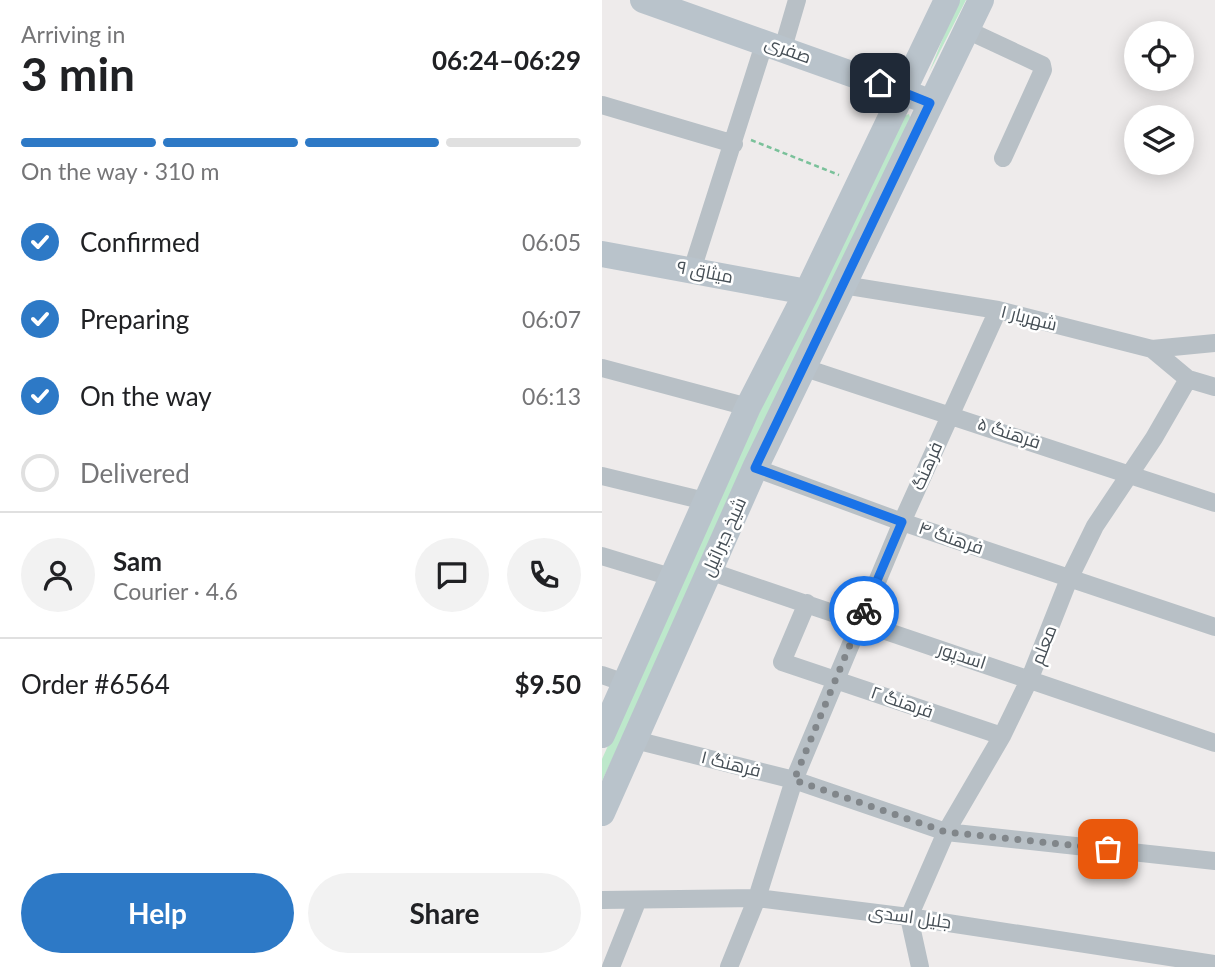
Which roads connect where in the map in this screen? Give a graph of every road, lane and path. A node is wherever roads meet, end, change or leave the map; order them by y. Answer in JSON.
{"nodes":[{"id":1,"x":643,"y":0,"type":"edge"},
{"id":2,"x":797,"y":0,"type":"edge"},
{"id":3,"x":947,"y":0,"type":"edge"},
{"id":4,"x":981,"y":0,"type":"edge"},
{"id":5,"x":967,"y":30,"type":"junction"},
{"id":6,"x":774,"y":45,"type":"junction"},
{"id":7,"x":904,"y":92,"type":"junction"},
{"id":8,"x":930,"y":103,"type":"junction"},
{"id":9,"x":602,"y":106,"type":"edge"},
{"id":10,"x":736,"y":139,"type":"junction"},
{"id":11,"x":1003,"y":158,"type":"dead end"},
{"id":12,"x":859,"y":181,"type":"junction"},
{"id":13,"x":602,"y":254,"type":"edge"},
{"id":14,"x":692,"y":270,"type":"junction"},
{"id":15,"x":843,"y":285,"type":"junction"},
{"id":16,"x":807,"y":292,"type":"junction"},
{"id":17,"x":998,"y":310,"type":"junction"},
{"id":18,"x":1215,"y":343,"type":"edge"},
{"id":19,"x":1152,"y":349,"type":"junction"},
{"id":20,"x":802,"y":367,"type":"junction"},
{"id":21,"x":602,"y":368,"type":"edge"},
{"id":22,"x":1188,"y":379,"type":"junction"},
{"id":23,"x":1215,"y":387,"type":"edge"},
{"id":24,"x":748,"y":407,"type":"junction"},
{"id":25,"x":951,"y":414,"type":"junction"},
{"id":26,"x":755,"y":468,"type":"junction"},
{"id":27,"x":1130,"y":473,"type":"junction"},
{"id":28,"x":602,"y":476,"type":"edge"},
{"id":29,"x":705,"y":501,"type":"junction"},
{"id":30,"x":1215,"y":503,"type":"edge"},
{"id":31,"x":902,"y":522,"type":"junction"},
{"id":32,"x":602,"y":556,"type":"edge"},
{"id":33,"x":709,"y":571,"type":"junction"},
{"id":34,"x":671,"y":577,"type":"junction"},
{"id":35,"x":1069,"y":579,"type":"junction"},
{"id":36,"x":807,"y":603,"type":"junction"},
{"id":37,"x":859,"y":622,"type":"junction"},
{"id":38,"x":1215,"y":627,"type":"edge"},
{"id":39,"x":1030,"y":678,"type":"junction"},
{"id":40,"x":614,"y":679,"type":"edge"},
{"id":41,"x":836,"y":680,"type":"junction"},
{"id":42,"x":602,"y":735,"type":"edge"},
{"id":43,"x":1002,"y":736,"type":"junction"},
{"id":44,"x":635,"y":740,"type":"junction"},
{"id":45,"x":1215,"y":743,"type":"edge"},
{"id":46,"x":794,"y":780,"type":"junction"},
{"id":47,"x":602,"y":813,"type":"edge"},
{"id":48,"x":946,"y":832,"type":"junction"},
{"id":49,"x":1215,"y":861,"type":"edge"},
{"id":50,"x":757,"y":898,"type":"junction"},
{"id":51,"x":602,"y":900,"type":"edge"},
{"id":52,"x":637,"y":902,"type":"junction"},
{"id":53,"x":909,"y":916,"type":"junction"},
{"id":54,"x":1215,"y":964,"type":"edge"},
{"id":55,"x":611,"y":967,"type":"edge"},
{"id":56,"x":729,"y":967,"type":"edge"},
{"id":57,"x":920,"y":967,"type":"edge"}],
"edges":[{"from":1,"to":6,"type":"street","name":"صفری"},
{"from":2,"to":6,"type":"street"},
{"from":3,"to":7,"type":"street","name":"شیخ جبرائیل"},
{"from":4,"to":5,"type":"street","name":"شیخ جبرائیل"},
{"from":5,"to":8,"type":"street","name":"شیخ جبرائیل"},
{"from":5,"to":11,"type":"street"},
{"from":6,"to":7,"type":"street","name":"صفری"},
{"from":6,"to":10,"type":"street"},
{"from":7,"to":8,"type":"street","name":"صفری"},
{"from":7,"to":12,"type":"street","name":"شیخ جبرائیل"},
{"from":8,"to":15,"type":"street","name":"شیخ جبرائیل"},
{"from":9,"to":10,"type":"street"},
{"from":10,"to":12,"type":"path"},
{"from":10,"to":14,"type":"street"},
{"from":12,"to":16,"type":"street","name":"شیخ جبرائیل"},
{"from":13,"to":14,"type":"street","name":"میثاق ۹"},
{"from":14,"to":16,"type":"street","name":"میثاق ۹"},
{"from":15,"to":17,"type":"street","name":"شهریار ۱"},
{"from":15,"to":20,"type":"street","name":"شیخ جبرائیل"},
{"from":16,"to":24,"type":"street","name":"شیخ جبرائیل"},
{"from":17,"to":19,"type":"street","name":"شهریار ۱"},
{"from":17,"to":25,"type":"street","name":"فرهنگ"},
{"from":18,"to":19,"type":"street","name":"شهریار ۱"},
{"from":19,"to":22,"type":"street"},
{"from":20,"to":25,"type":"street","name":"فرهنگ ۵"},
{"from":20,"to":26,"type":"street","name":"شیخ جبرائیل"},
{"from":21,"to":24,"type":"street"},
{"from":22,"to":23,"type":"street"},
{"from":22,"to":27,"type":"street","name":"معلم"},
{"from":24,"to":29,"type":"street","name":"شیخ جبرائیل"},
{"from":25,"to":27,"type":"street","name":"فرهنگ ۵"},
{"from":25,"to":31,"type":"street","name":"فرهنگ"},
{"from":26,"to":31,"type":"street","name":"فرهنگ ۴"},
{"from":26,"to":33,"type":"street","name":"شیخ جبرائیل"},
{"from":27,"to":30,"type":"street","name":"فرهنگ ۵"},
{"from":27,"to":35,"type":"street","name":"معلم"},
{"from":28,"to":29,"type":"street"},
{"from":29,"to":34,"type":"street","name":"شیخ جبرائیل"},
{"from":31,"to":35,"type":"street","name":"فرهنگ ۴"},
{"from":31,"to":37,"type":"street","name":"فرهنگ"},
{"from":32,"to":34,"type":"street"},
{"from":33,"to":36,"type":"street","name":"اسدپور"},
{"from":33,"to":44,"type":"street","name":"شیخ جبرائیل"},
{"from":34,"to":40,"type":"street","name":"شیخ جبرائیل"},
{"from":35,"to":38,"type":"street","name":"فرهنگ ۴"},
{"from":35,"to":39,"type":"street","name":"معلم"},
{"from":36,"to":37,"type":"street","name":"اسدپور"},
{"from":36,"to":41,"type":"street","name":"فرهنگ ۲"},
{"from":37,"to":39,"type":"street","name":"اسدپور"},
{"from":37,"to":41,"type":"street","name":"فرهنگ"},
{"from":39,"to":43,"type":"street","name":"معلم"},
{"from":39,"to":45,"type":"street","name":"اسدپور"},
{"from":40,"to":42,"type":"street","name":"شیخ جبرائیل"},
{"from":41,"to":43,"type":"street","name":"فرهنگ ۲"},
{"from":41,"to":46,"type":"street","name":"فرهنگ"},
{"from":43,"to":48,"type":"street","name":"معلم"},
{"from":44,"to":46,"type":"street","name":"فرهنگ ۱"},
{"from":44,"to":47,"type":"street","name":"شیخ جبرائیل"},
{"from":46,"to":48,"type":"street","name":"فرهنگ ۱"},
{"from":46,"to":50,"type":"street","name":"فرهنگ"},
{"from":48,"to":49,"type":"street","name":"فرهنگ ۱"},
{"from":48,"to":53,"type":"street","name":"معلم"},
{"from":50,"to":52,"type":"street","name":"جلیل اسدی"},
{"from":50,"to":53,"type":"street","name":"جلیل اسدی"},
{"from":50,"to":56,"type":"street","name":"فرهنگ"},
{"from":51,"to":52,"type":"street","name":"جلیل اسدی"},
{"from":52,"to":55,"type":"street"},
{"from":53,"to":54,"type":"street","name":"جلیل اسدی"},
{"from":53,"to":57,"type":"street"}]}
